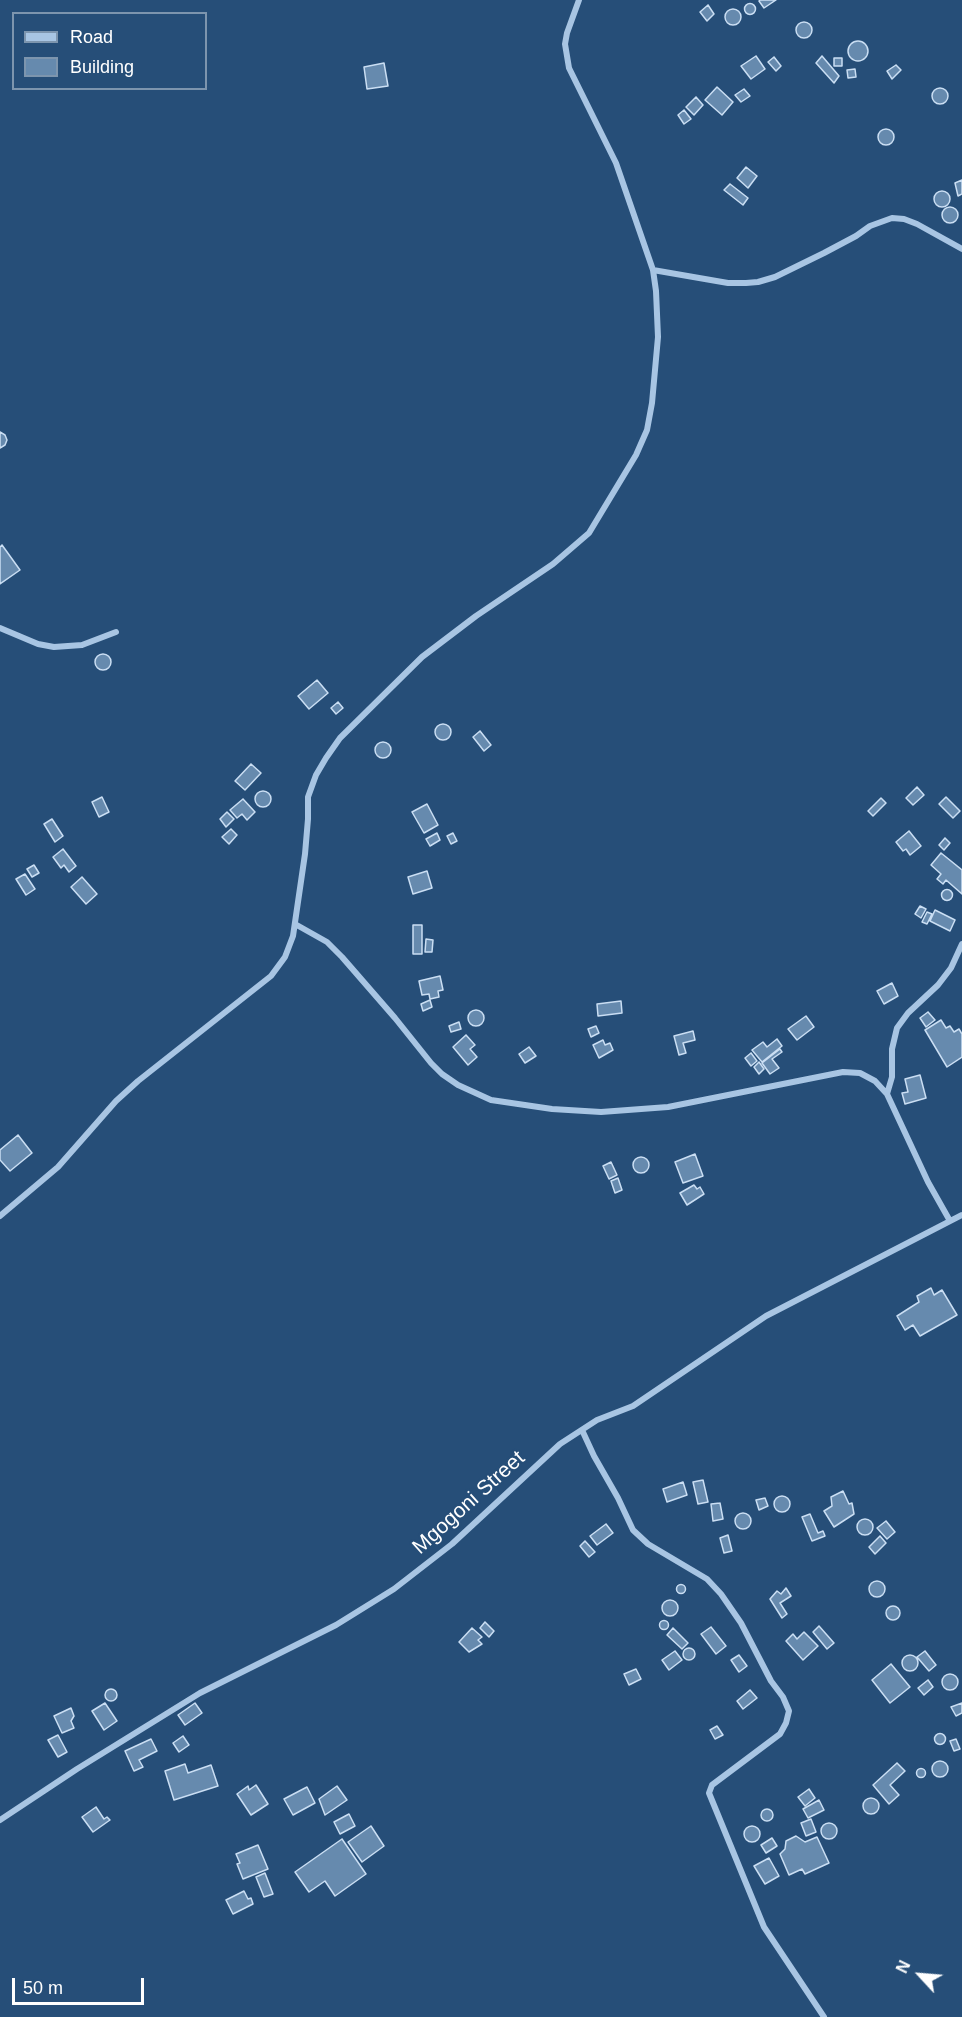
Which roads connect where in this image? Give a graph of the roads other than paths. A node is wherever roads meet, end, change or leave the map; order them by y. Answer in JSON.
{"nodes":[{"id":1,"x":579,"y":0,"type":"edge"},
{"id":2,"x":962,"y":249,"type":"edge"},
{"id":3,"x":653,"y":270,"type":"junction"},
{"id":4,"x":0,"y":628,"type":"edge"},
{"id":5,"x":116,"y":632,"type":"dead end"},
{"id":6,"x":295,"y":924,"type":"junction"},
{"id":7,"x":962,"y":944,"type":"edge"},
{"id":8,"x":887,"y":1094,"type":"junction"},
{"id":9,"x":962,"y":1215,"type":"edge"},
{"id":10,"x":0,"y":1216,"type":"edge"},
{"id":11,"x":950,"y":1221,"type":"junction"},
{"id":12,"x":582,"y":1430,"type":"junction"},
{"id":13,"x":0,"y":1820,"type":"edge"},
{"id":14,"x":824,"y":2017,"type":"edge"}],
"edges":[{"from":1,"to":3,"type":"street"},
{"from":2,"to":3,"type":"street"},
{"from":3,"to":6,"type":"street"},
{"from":4,"to":5,"type":"street"},
{"from":6,"to":8,"type":"street"},
{"from":6,"to":10,"type":"street"},
{"from":7,"to":8,"type":"street"},
{"from":8,"to":11,"type":"street"},
{"from":9,"to":11,"type":"street","name":"Mgogoni Street"},
{"from":11,"to":12,"type":"street","name":"Mgogoni Street"},
{"from":12,"to":13,"type":"street","name":"Mgogoni Street"},
{"from":12,"to":14,"type":"street"}]}
